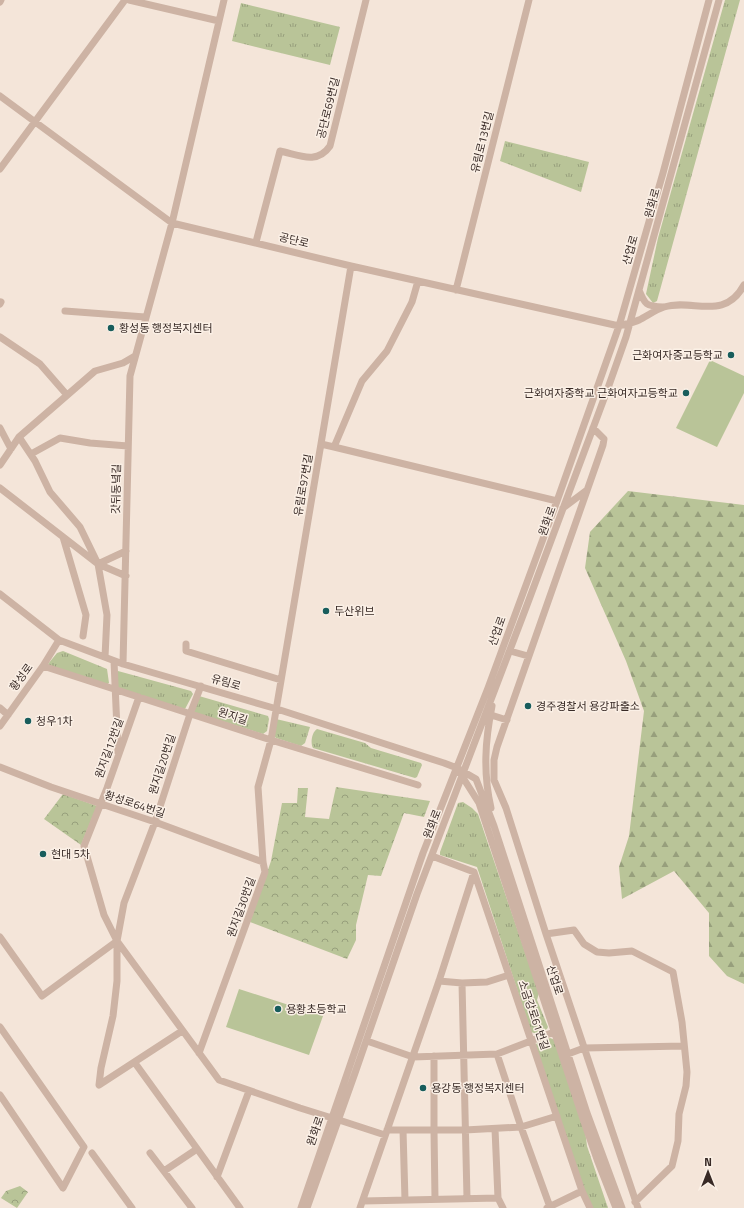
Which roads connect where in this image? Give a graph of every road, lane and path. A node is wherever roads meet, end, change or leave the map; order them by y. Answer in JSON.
{"nodes":[{"id":1,"x":125,"y":0,"type":"edge"},
{"id":2,"x":130,"y":0,"type":"edge"},
{"id":3,"x":224,"y":0,"type":"edge"},
{"id":4,"x":366,"y":0,"type":"edge"},
{"id":5,"x":529,"y":0,"type":"edge"},
{"id":6,"x":709,"y":0,"type":"edge"},
{"id":7,"x":719,"y":0,"type":"edge"},
{"id":8,"x":219,"y":21,"type":"junction"},
{"id":9,"x":0,"y":96,"type":"edge"},
{"id":10,"x":34,"y":122,"type":"junction"},
{"id":11,"x":0,"y":169,"type":"edge"},
{"id":12,"x":172,"y":222,"type":"junction"},
{"id":13,"x":256,"y":242,"type":"junction"},
{"id":14,"x":351,"y":266,"type":"junction"},
{"id":15,"x":418,"y":281,"type":"junction"},
{"id":16,"x":744,"y":285,"type":"edge"},
{"id":17,"x":456,"y":290,"type":"junction"},
{"id":18,"x":639,"y":290,"type":"junction"},
{"id":19,"x":663,"y":307,"type":"junction"},
{"id":20,"x":66,"y":311,"type":"dead end"},
{"id":21,"x":145,"y":317,"type":"junction"},
{"id":22,"x":630,"y":323,"type":"junction"},
{"id":23,"x":619,"y":326,"type":"junction"},
{"id":24,"x":0,"y":337,"type":"edge"},
{"id":25,"x":134,"y":356,"type":"junction"},
{"id":26,"x":67,"y":395,"type":"junction"},
{"id":27,"x":0,"y":428,"type":"edge"},
{"id":28,"x":593,"y":428,"type":"junction"},
{"id":29,"x":19,"y":437,"type":"junction"},
{"id":30,"x":321,"y":444,"type":"junction"},
{"id":31,"x":128,"y":446,"type":"junction"},
{"id":32,"x":334,"y":447,"type":"junction"},
{"id":33,"x":11,"y":449,"type":"junction"},
{"id":34,"x":31,"y":454,"type":"junction"},
{"id":35,"x":0,"y":465,"type":"edge"},
{"id":36,"x":0,"y":488,"type":"edge"},
{"id":37,"x":587,"y":490,"type":"junction"},
{"id":38,"x":557,"y":501,"type":"junction"},
{"id":39,"x":563,"y":508,"type":"junction"},
{"id":40,"x":63,"y":537,"type":"junction"},
{"id":41,"x":126,"y":551,"type":"junction"},
{"id":42,"x":98,"y":564,"type":"junction"},
{"id":43,"x":126,"y":576,"type":"junction"},
{"id":44,"x":0,"y":594,"type":"edge"},
{"id":45,"x":83,"y":636,"type":"dead end"},
{"id":46,"x":59,"y":640,"type":"junction"},
{"id":47,"x":186,"y":644,"type":"dead end"},
{"id":48,"x":510,"y":651,"type":"junction"},
{"id":49,"x":528,"y":656,"type":"junction"},
{"id":50,"x":105,"y":657,"type":"junction"},
{"id":51,"x":114,"y":661,"type":"junction"},
{"id":52,"x":123,"y":664,"type":"junction"},
{"id":53,"x":43,"y":666,"type":"junction"},
{"id":54,"x":502,"y":673,"type":"junction"},
{"id":55,"x":281,"y":680,"type":"junction"},
{"id":56,"x":201,"y":686,"type":"junction"},
{"id":57,"x":115,"y":690,"type":"junction"},
{"id":58,"x":139,"y":697,"type":"junction"},
{"id":59,"x":0,"y":708,"type":"edge"},
{"id":60,"x":277,"y":709,"type":"junction"},
{"id":61,"x":8,"y":714,"type":"junction"},
{"id":62,"x":190,"y":714,"type":"junction"},
{"id":63,"x":491,"y":714,"type":"junction"},
{"id":64,"x":507,"y":720,"type":"junction"},
{"id":65,"x":0,"y":726,"type":"edge"},
{"id":66,"x":272,"y":740,"type":"junction"},
{"id":67,"x":118,"y":757,"type":"junction"},
{"id":68,"x":0,"y":768,"type":"edge"},
{"id":69,"x":461,"y":772,"type":"junction"},
{"id":70,"x":418,"y":784,"type":"dead end"},
{"id":71,"x":487,"y":789,"type":"junction"},
{"id":72,"x":502,"y":800,"type":"junction"},
{"id":73,"x":100,"y":805,"type":"junction"},
{"id":74,"x":492,"y":813,"type":"junction"},
{"id":75,"x":155,"y":822,"type":"junction"},
{"id":76,"x":494,"y":826,"type":"junction"},
{"id":77,"x":432,"y":856,"type":"junction"},
{"id":78,"x":263,"y":862,"type":"junction"},
{"id":79,"x":474,"y":872,"type":"junction"},
{"id":80,"x":546,"y":934,"type":"junction"},
{"id":81,"x":0,"y":937,"type":"edge"},
{"id":82,"x":116,"y":941,"type":"junction"},
{"id":83,"x":509,"y":975,"type":"junction"},
{"id":84,"x":439,"y":980,"type":"junction"},
{"id":85,"x":462,"y":983,"type":"junction"},
{"id":86,"x":0,"y":1027,"type":"edge"},
{"id":87,"x":182,"y":1032,"type":"junction"},
{"id":88,"x":554,"y":1032,"type":"junction"},
{"id":89,"x":366,"y":1041,"type":"junction"},
{"id":90,"x":531,"y":1041,"type":"junction"},
{"id":91,"x":684,"y":1046,"type":"junction"},
{"id":92,"x":584,"y":1048,"type":"junction"},
{"id":93,"x":199,"y":1053,"type":"junction"},
{"id":94,"x":497,"y":1054,"type":"junction"},
{"id":95,"x":568,"y":1054,"type":"junction"},
{"id":96,"x":464,"y":1055,"type":"junction"},
{"id":97,"x":434,"y":1056,"type":"junction"},
{"id":98,"x":412,"y":1057,"type":"junction"},
{"id":99,"x":135,"y":1063,"type":"junction"},
{"id":100,"x":249,"y":1091,"type":"junction"},
{"id":101,"x":0,"y":1095,"type":"edge"},
{"id":102,"x":557,"y":1116,"type":"junction"},
{"id":103,"x":335,"y":1119,"type":"junction"},
{"id":104,"x":521,"y":1127,"type":"junction"},
{"id":105,"x":495,"y":1129,"type":"junction"},
{"id":106,"x":403,"y":1130,"type":"junction"},
{"id":107,"x":434,"y":1130,"type":"junction"},
{"id":108,"x":465,"y":1130,"type":"junction"},
{"id":109,"x":386,"y":1133,"type":"junction"},
{"id":110,"x":197,"y":1149,"type":"junction"},
{"id":111,"x":92,"y":1153,"type":"dead end"},
{"id":112,"x":150,"y":1153,"type":"dead end"},
{"id":113,"x":164,"y":1171,"type":"junction"},
{"id":114,"x":217,"y":1177,"type":"junction"},
{"id":115,"x":582,"y":1191,"type":"junction"},
{"id":116,"x":467,"y":1198,"type":"junction"},
{"id":117,"x":498,"y":1198,"type":"junction"},
{"id":118,"x":435,"y":1199,"type":"junction"},
{"id":119,"x":405,"y":1200,"type":"junction"},
{"id":120,"x":361,"y":1204,"type":"edge"},
{"id":121,"x":636,"y":1205,"type":"edge"},
{"id":122,"x":548,"y":1207,"type":"edge"},
{"id":123,"x":132,"y":1208,"type":"edge"},
{"id":124,"x":192,"y":1208,"type":"edge"},
{"id":125,"x":240,"y":1208,"type":"edge"},
{"id":126,"x":301,"y":1208,"type":"edge"},
{"id":127,"x":307,"y":1208,"type":"edge"},
{"id":128,"x":503,"y":1208,"type":"edge"},
{"id":129,"x":590,"y":1208,"type":"edge"},
{"id":130,"x":616,"y":1208,"type":"edge"},
{"id":131,"x":622,"y":1208,"type":"edge"}],
"edges":[{"from":1,"to":10,"type":"street"},
{"from":2,"to":8,"type":"street"},
{"from":3,"to":8,"type":"street","name":"갓뒤동녘길"},
{"from":4,"to":13,"type":"street","name":"공단로69번길"},
{"from":5,"to":17,"type":"street","name":"유림로13번길"},
{"from":6,"to":23,"type":"street","name":"산업로"},
{"from":7,"to":18,"type":"street","name":"원화로"},
{"from":8,"to":12,"type":"street","name":"갓뒤동녘길"},
{"from":9,"to":10,"type":"street","name":"공단로"},
{"from":10,"to":11,"type":"street"},
{"from":10,"to":12,"type":"street","name":"공단로"},
{"from":12,"to":13,"type":"street","name":"공단로"},
{"from":12,"to":21,"type":"street","name":"갓뒤동녘길"},
{"from":13,"to":14,"type":"street","name":"공단로"},
{"from":14,"to":15,"type":"street","name":"공단로"},
{"from":14,"to":30,"type":"street"},
{"from":15,"to":17,"type":"street","name":"공단로"},
{"from":15,"to":32,"type":"street"},
{"from":16,"to":19,"type":"street"},
{"from":17,"to":23,"type":"street","name":"공단로"},
{"from":18,"to":19,"type":"street"},
{"from":18,"to":22,"type":"street","name":"원화로"},
{"from":19,"to":22,"type":"street"},
{"from":20,"to":21,"type":"street"},
{"from":21,"to":25,"type":"street","name":"갓뒤동녘길"},
{"from":22,"to":23,"type":"street"},
{"from":22,"to":28,"type":"street","name":"원화로"},
{"from":23,"to":38,"type":"street","name":"산업로"},
{"from":24,"to":26,"type":"street"},
{"from":25,"to":26,"type":"street"},
{"from":25,"to":31,"type":"street","name":"갓뒤동녘길"},
{"from":26,"to":29,"type":"street"},
{"from":27,"to":33,"type":"street"},
{"from":28,"to":37,"type":"street"},
{"from":28,"to":39,"type":"street","name":"원화로"},
{"from":29,"to":33,"type":"street"},
{"from":29,"to":34,"type":"street"},
{"from":30,"to":32,"type":"street","name":"유림로97번길"},
{"from":30,"to":55,"type":"street","name":"유림로97번길"},
{"from":31,"to":34,"type":"street"},
{"from":31,"to":41,"type":"street","name":"갓뒤동녘길"},
{"from":32,"to":38,"type":"street","name":"유림로97번길"},
{"from":33,"to":35,"type":"street"},
{"from":34,"to":42,"type":"street"},
{"from":36,"to":40,"type":"street"},
{"from":37,"to":39,"type":"street"},
{"from":37,"to":49,"type":"street"},
{"from":38,"to":69,"type":"street","name":"산업로"},
{"from":39,"to":48,"type":"street","name":"원화로"},
{"from":40,"to":42,"type":"street"},
{"from":40,"to":45,"type":"street"},
{"from":41,"to":42,"type":"street"},
{"from":41,"to":43,"type":"street","name":"갓뒤동녘길"},
{"from":42,"to":43,"type":"street"},
{"from":42,"to":50,"type":"street"},
{"from":43,"to":52,"type":"street","name":"갓뒤동녘길"},
{"from":44,"to":46,"type":"street","name":"유림로"},
{"from":46,"to":50,"type":"street","name":"유림로"},
{"from":46,"to":53,"type":"street","name":"황성로"},
{"from":47,"to":55,"type":"street"},
{"from":48,"to":49,"type":"street"},
{"from":48,"to":54,"type":"street","name":"원화로"},
{"from":49,"to":64,"type":"street"},
{"from":50,"to":51,"type":"street","name":"유림로"},
{"from":51,"to":52,"type":"street","name":"유림로"},
{"from":51,"to":57,"type":"street"},
{"from":52,"to":56,"type":"street","name":"유림로"},
{"from":53,"to":57,"type":"street","name":"원지길"},
{"from":53,"to":61,"type":"street","name":"황성로"},
{"from":54,"to":63,"type":"street"},
{"from":54,"to":69,"type":"street","name":"원화로"},
{"from":55,"to":60,"type":"street","name":"유림로97번길"},
{"from":56,"to":60,"type":"street","name":"유림로"},
{"from":56,"to":62,"type":"street","name":"원지길20번길"},
{"from":57,"to":58,"type":"street","name":"원지길"},
{"from":57,"to":67,"type":"street"},
{"from":58,"to":62,"type":"street","name":"원지길"},
{"from":58,"to":67,"type":"street","name":"원지길12번길"},
{"from":59,"to":61,"type":"street"},
{"from":60,"to":66,"type":"street","name":"유림로97번길"},
{"from":60,"to":69,"type":"street","name":"유림로"},
{"from":61,"to":65,"type":"street","name":"황성로"},
{"from":62,"to":66,"type":"street","name":"원지길"},
{"from":62,"to":75,"type":"street","name":"원지길20번길"},
{"from":63,"to":64,"type":"street"},
{"from":63,"to":71,"type":"street"},
{"from":64,"to":72,"type":"street"},
{"from":66,"to":70,"type":"street","name":"원지길"},
{"from":66,"to":78,"type":"street","name":"원지길30번길"},
{"from":67,"to":73,"type":"street","name":"원지길12번길"},
{"from":68,"to":73,"type":"street","name":"황성로64번길"},
{"from":69,"to":76,"type":"street","name":"산업로"},
{"from":69,"to":77,"type":"street","name":"원화로"},
{"from":69,"to":88,"type":"street","name":"산업로"},
{"from":69,"to":103,"type":"street","name":"원화로"},
{"from":71,"to":72,"type":"street"},
{"from":71,"to":74,"type":"street"},
{"from":72,"to":74,"type":"street"},
{"from":72,"to":80,"type":"street"},
{"from":73,"to":75,"type":"street","name":"황성로64번길"},
{"from":73,"to":82,"type":"street","name":"원지길12번길"},
{"from":74,"to":76,"type":"street"},
{"from":75,"to":78,"type":"street","name":"황성로64번길"},
{"from":75,"to":82,"type":"street","name":"원지길20번길"},
{"from":76,"to":95,"type":"street","name":"산업로"},
{"from":77,"to":79,"type":"street"},
{"from":77,"to":89,"type":"street","name":"원화로"},
{"from":78,"to":93,"type":"street","name":"원지길30번길"},
{"from":79,"to":83,"type":"street","name":"소금강로61번길"},
{"from":79,"to":84,"type":"street"},
{"from":80,"to":91,"type":"street"},
{"from":80,"to":92,"type":"street"},
{"from":81,"to":82,"type":"street"},
{"from":82,"to":87,"type":"street","name":"원지길12번길"},
{"from":82,"to":99,"type":"street","name":"원지길12번길"},
{"from":83,"to":85,"type":"street"},
{"from":83,"to":90,"type":"street","name":"소금강로61번길"},
{"from":84,"to":85,"type":"street"},
{"from":84,"to":98,"type":"street"},
{"from":85,"to":96,"type":"street"},
{"from":86,"to":101,"type":"street"},
{"from":87,"to":93,"type":"street","name":"원지길12번길"},
{"from":87,"to":99,"type":"street","name":"원지길12번길"},
{"from":88,"to":90,"type":"street"},
{"from":88,"to":130,"type":"street","name":"산업로"},
{"from":89,"to":98,"type":"street"},
{"from":89,"to":103,"type":"street","name":"원화로"},
{"from":90,"to":94,"type":"street"},
{"from":90,"to":102,"type":"street","name":"소금강로61번길"},
{"from":91,"to":92,"type":"street"},
{"from":91,"to":121,"type":"street"},
{"from":92,"to":95,"type":"street"},
{"from":92,"to":121,"type":"street"},
{"from":93,"to":100,"type":"street","name":"원지길12번길"},
{"from":94,"to":96,"type":"street"},
{"from":94,"to":104,"type":"street"},
{"from":95,"to":131,"type":"street","name":"산업로"},
{"from":96,"to":97,"type":"street"},
{"from":96,"to":108,"type":"street"},
{"from":97,"to":98,"type":"street"},
{"from":97,"to":107,"type":"street"},
{"from":98,"to":109,"type":"street"},
{"from":99,"to":110,"type":"street"},
{"from":100,"to":103,"type":"street","name":"원지길12번길"},
{"from":100,"to":114,"type":"street"},
{"from":102,"to":104,"type":"street","name":"원화로"},
{"from":102,"to":115,"type":"street","name":"소금강로61번길"},
{"from":103,"to":109,"type":"street","name":"원화로"},
{"from":103,"to":126,"type":"street","name":"원화로"},
{"from":103,"to":127,"type":"street","name":"원화로"},
{"from":104,"to":105,"type":"street","name":"원화로"},
{"from":104,"to":122,"type":"street"},
{"from":105,"to":108,"type":"street","name":"원화로"},
{"from":105,"to":117,"type":"street"},
{"from":106,"to":107,"type":"street","name":"원화로"},
{"from":106,"to":109,"type":"street","name":"원화로"},
{"from":106,"to":119,"type":"street"},
{"from":107,"to":108,"type":"street","name":"원화로"},
{"from":107,"to":118,"type":"street"},
{"from":108,"to":116,"type":"street"},
{"from":109,"to":120,"type":"street"},
{"from":110,"to":113,"type":"street"},
{"from":110,"to":114,"type":"street"},
{"from":111,"to":123,"type":"street"},
{"from":112,"to":113,"type":"street"},
{"from":113,"to":124,"type":"street"},
{"from":114,"to":125,"type":"street"},
{"from":115,"to":122,"type":"street"},
{"from":115,"to":129,"type":"street","name":"소금강로61번길"},
{"from":116,"to":117,"type":"street"},
{"from":116,"to":118,"type":"street"},
{"from":117,"to":128,"type":"street"},
{"from":118,"to":119,"type":"street"},
{"from":119,"to":120,"type":"street"}]}
